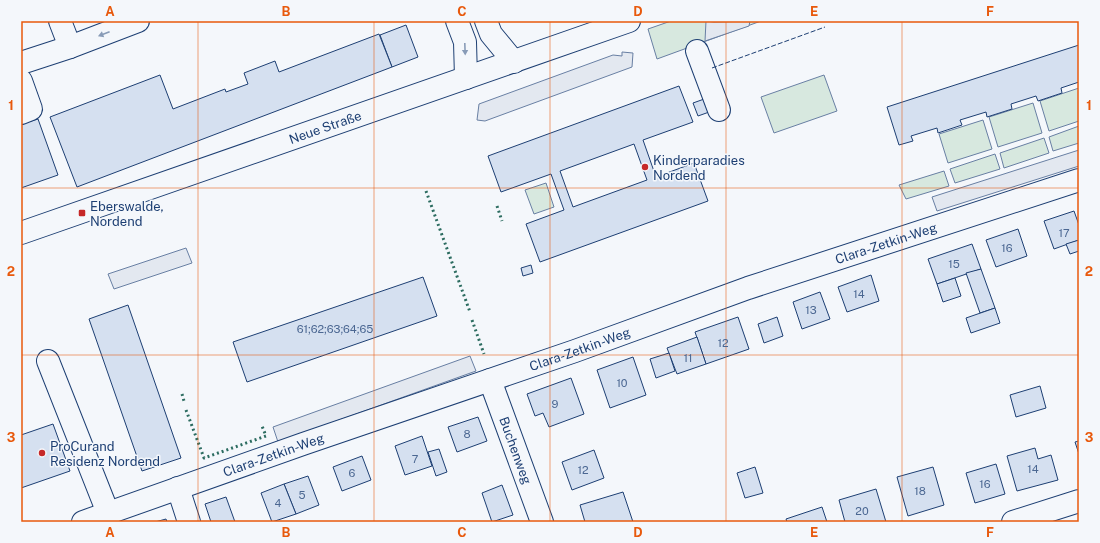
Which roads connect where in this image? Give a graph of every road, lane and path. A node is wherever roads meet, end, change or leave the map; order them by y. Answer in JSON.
{"nodes":[{"id":1,"x":60,"y":21,"type":"edge"},
{"id":2,"x":457,"y":21,"type":"edge"},
{"id":3,"x":486,"y":21,"type":"edge"},
{"id":4,"x":134,"y":22,"type":"edge"},
{"id":5,"x":618,"y":23,"type":"edge"},
{"id":6,"x":70,"y":48,"type":"junction"},
{"id":7,"x":697,"y":51,"type":"dead end"},
{"id":8,"x":514,"y":62,"type":"junction"},
{"id":9,"x":21,"y":63,"type":"edge"},
{"id":10,"x":466,"y":78,"type":"junction"},
{"id":11,"x":21,"y":81,"type":"edge"},
{"id":12,"x":719,"y":110,"type":"dead end"},
{"id":13,"x":21,"y":113,"type":"edge"},
{"id":14,"x":1079,"y":180,"type":"edge"},
{"id":15,"x":21,"y":233,"type":"edge"},
{"id":16,"x":48,"y":361,"type":"dead end"},
{"id":17,"x":490,"y":380,"type":"junction"},
{"id":18,"x":178,"y":488,"type":"junction"},
{"id":19,"x":1078,"y":505,"type":"edge"},
{"id":20,"x":98,"y":518,"type":"edge"},
{"id":21,"x":189,"y":522,"type":"edge"},
{"id":22,"x":542,"y":522,"type":"edge"},
{"id":23,"x":1013,"y":522,"type":"edge"}],
"edges":[{"from":1,"to":6,"type":"street"},
{"from":2,"to":10,"type":"street","one_way":true},
{"from":3,"to":8,"type":"street"},
{"from":4,"to":6,"type":"street","one_way":true},
{"from":5,"to":8,"type":"street","name":"Neue Straße"},
{"from":6,"to":9,"type":"street"},
{"from":7,"to":12,"type":"street"},
{"from":8,"to":10,"type":"street","name":"Neue Straße"},
{"from":10,"to":15,"type":"street","name":"Neue Straße"},
{"from":11,"to":13,"type":"street"},
{"from":14,"to":17,"type":"street","name":"Clara-Zetkin-Weg"},
{"from":16,"to":20,"type":"street"},
{"from":17,"to":18,"type":"street","name":"Clara-Zetkin-Weg"},
{"from":17,"to":22,"type":"street","name":"Buchenweg"},
{"from":18,"to":20,"type":"street","name":"Clara-Zetkin-Weg"},
{"from":18,"to":21,"type":"street"},
{"from":19,"to":23,"type":"street"}]}
